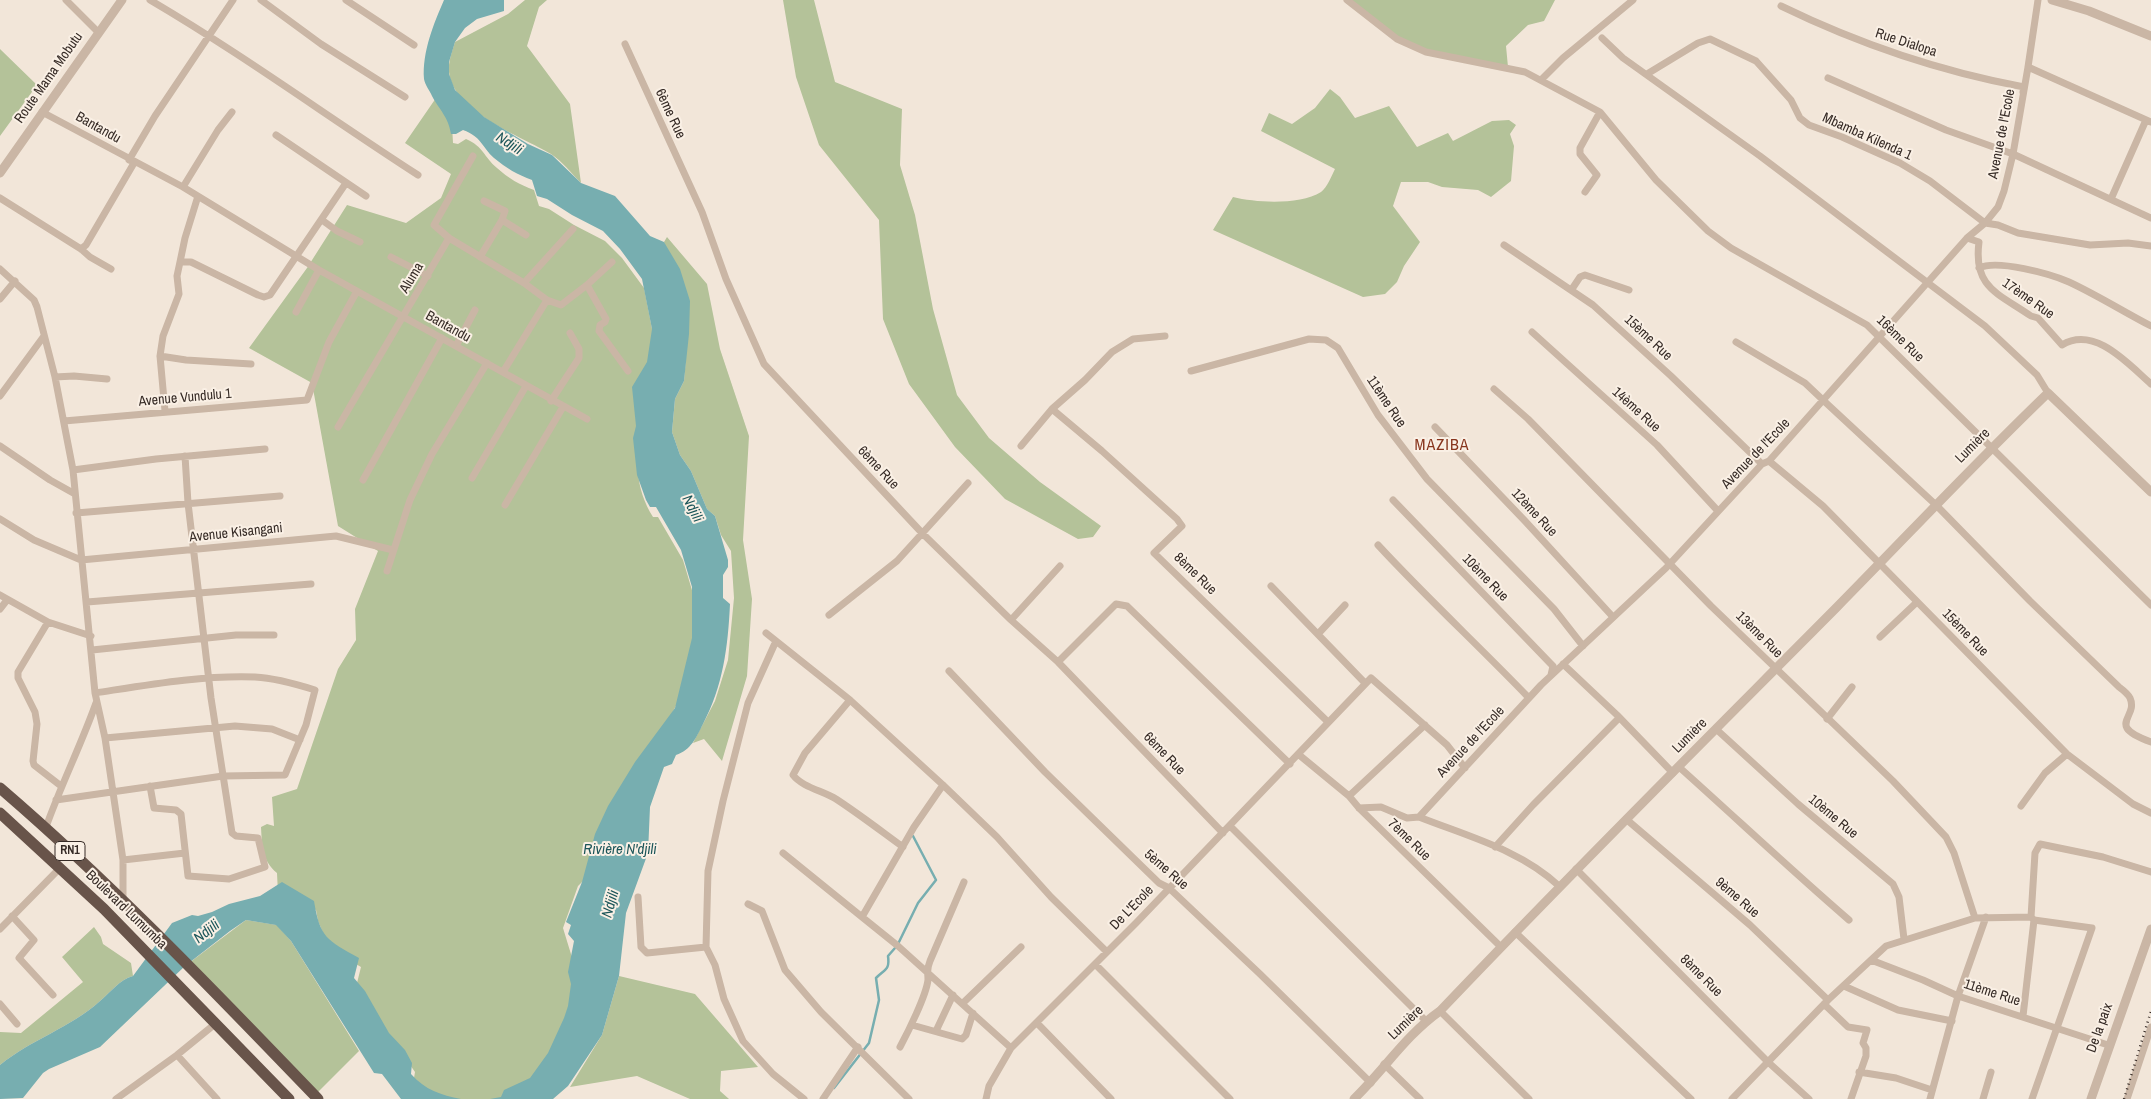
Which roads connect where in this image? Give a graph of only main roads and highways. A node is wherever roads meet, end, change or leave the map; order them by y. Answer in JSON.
{"nodes":[{"id":1,"x":0,"y":788,"type":"edge"},
{"id":2,"x":0,"y":813,"type":"edge"},
{"id":3,"x":289,"y":1099,"type":"edge"},
{"id":4,"x":318,"y":1099,"type":"edge"}],
"edges":[{"from":1,"to":4,"type":"highway","name":"Boulevard Lumumba","number":"RN1"},
{"from":2,"to":3,"type":"highway","name":"Boulevard Lumumba","number":"RN1"}]}
